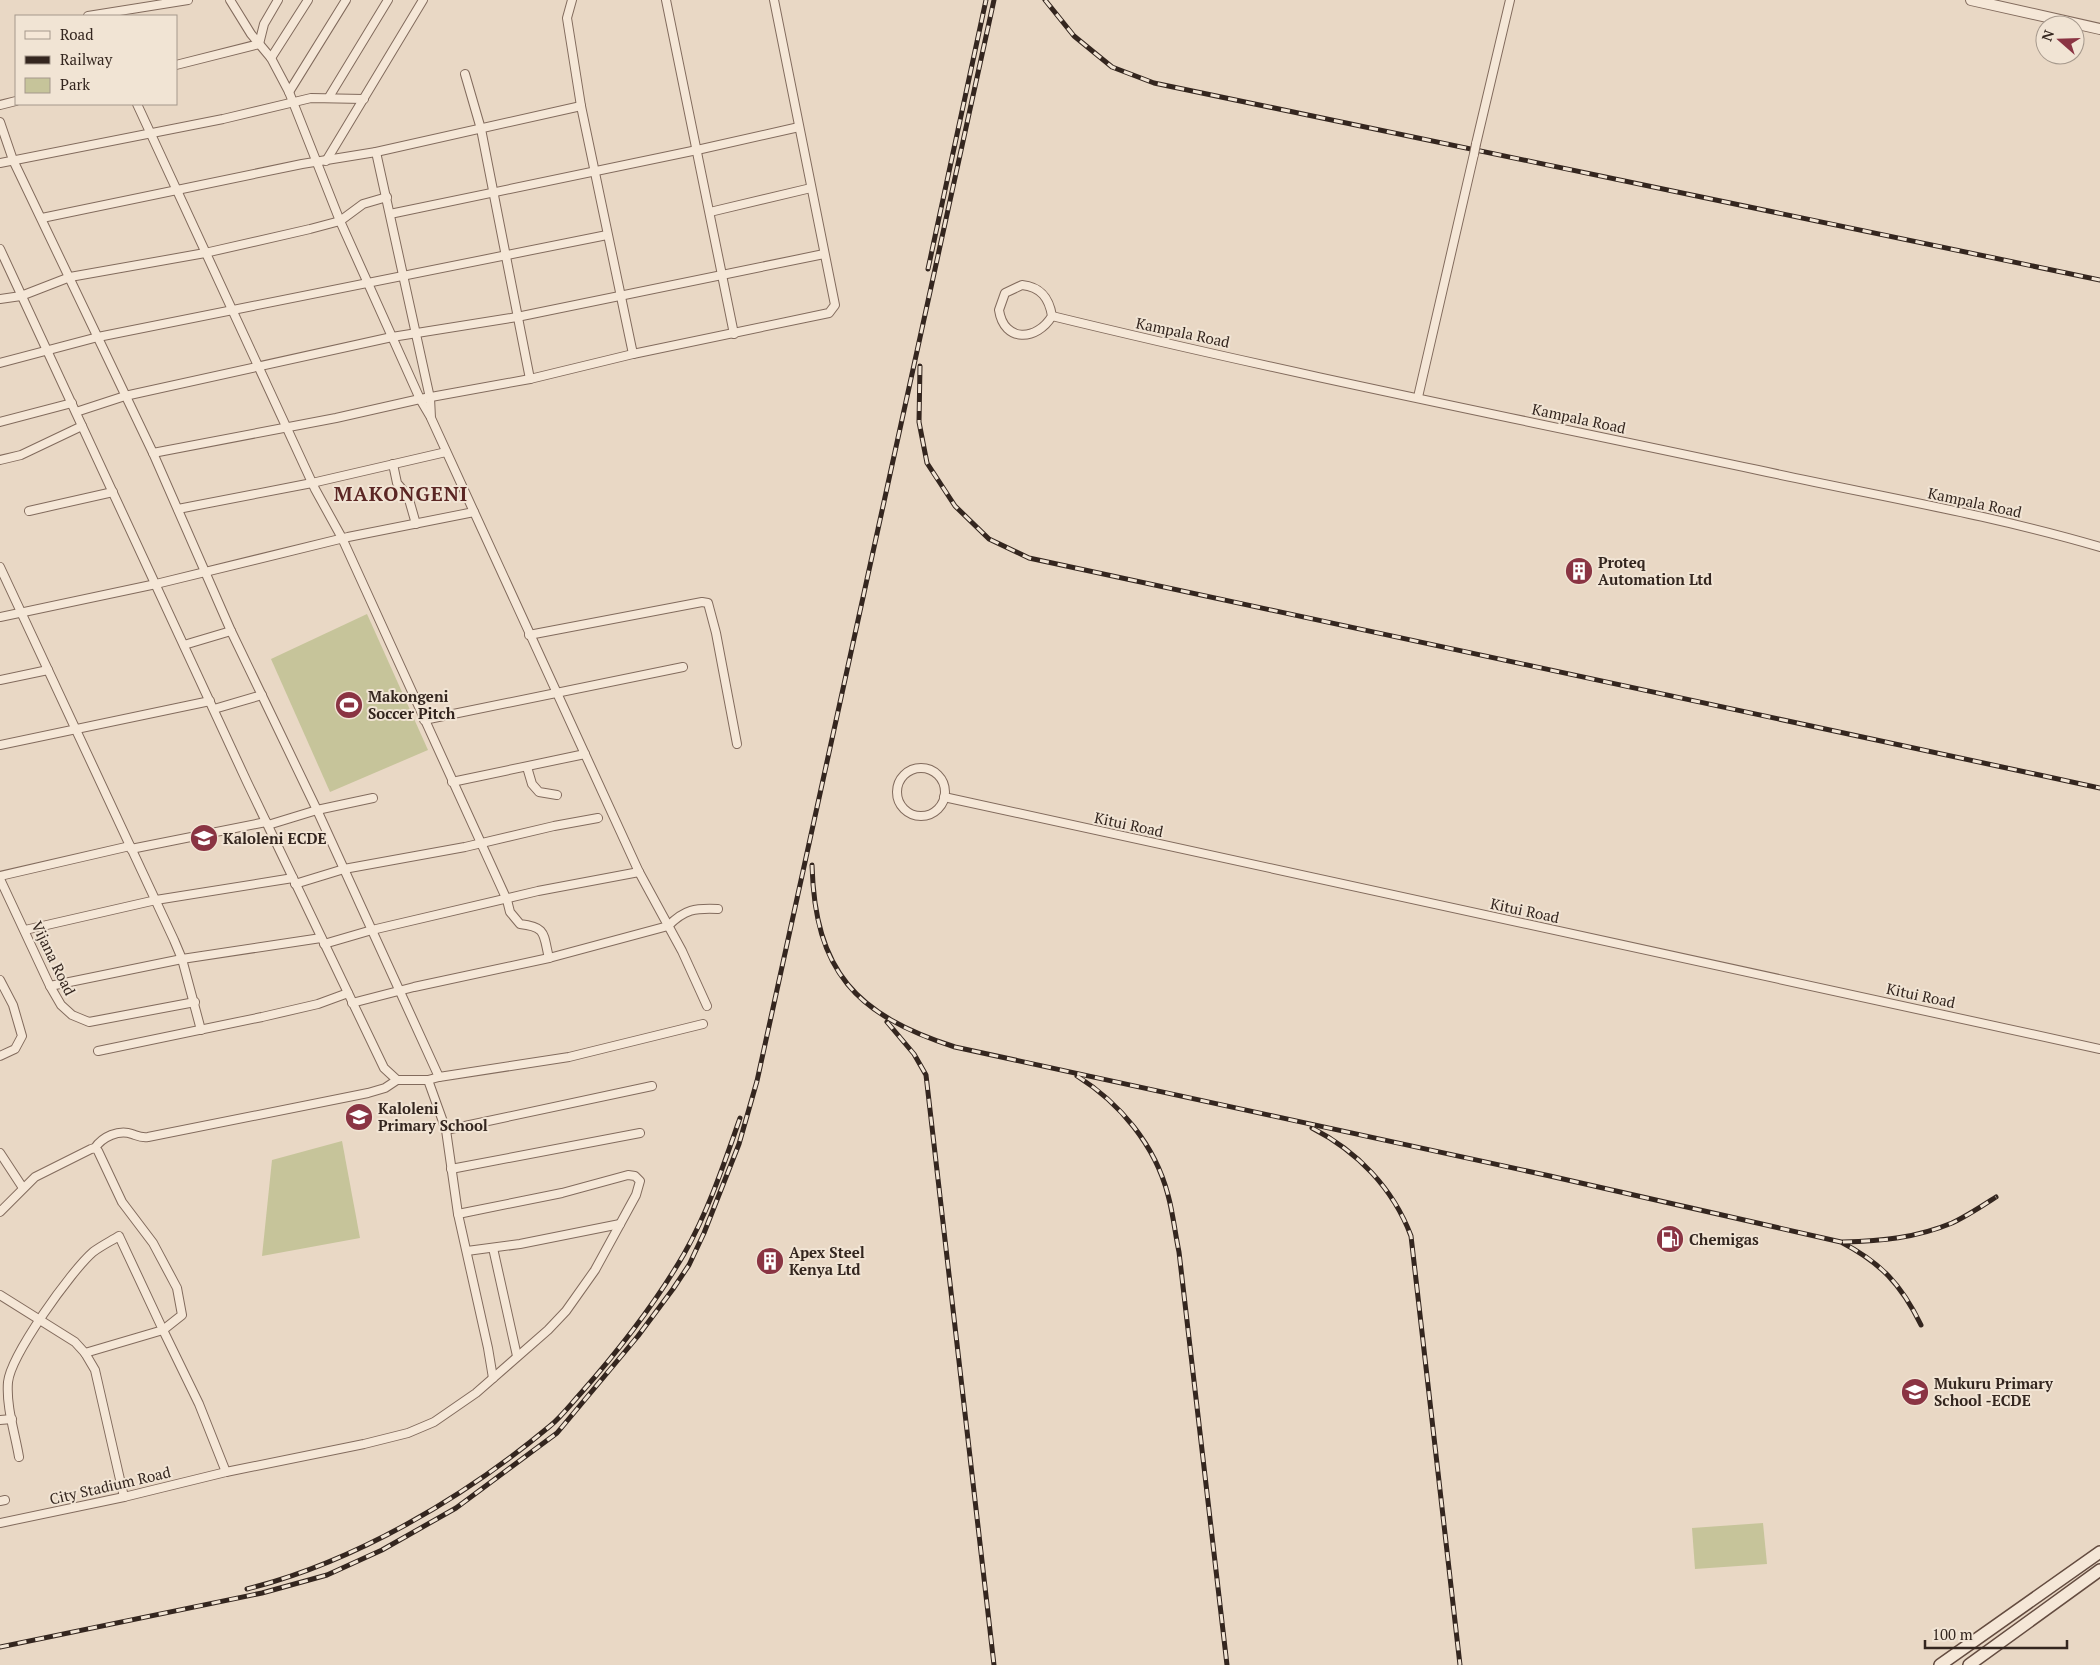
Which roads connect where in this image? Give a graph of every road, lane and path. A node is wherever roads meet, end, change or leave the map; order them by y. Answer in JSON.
{"nodes":[{"id":1,"x":188,"y":0,"type":"edge"},
{"id":2,"x":230,"y":0,"type":"edge"},
{"id":3,"x":278,"y":0,"type":"edge"},
{"id":4,"x":308,"y":0,"type":"edge"},
{"id":5,"x":346,"y":0,"type":"edge"},
{"id":6,"x":388,"y":0,"type":"edge"},
{"id":7,"x":423,"y":0,"type":"edge"},
{"id":8,"x":572,"y":0,"type":"edge"},
{"id":9,"x":666,"y":0,"type":"edge"},
{"id":10,"x":774,"y":0,"type":"edge"},
{"id":11,"x":1510,"y":0,"type":"edge"},
{"id":12,"x":1971,"y":0,"type":"edge"},
{"id":13,"x":1988,"y":0,"type":"edge"},
{"id":14,"x":97,"y":15,"type":"edge"},
{"id":15,"x":2100,"y":25,"type":"edge"},
{"id":16,"x":2100,"y":29,"type":"edge"},
{"id":17,"x":259,"y":44,"type":"junction"},
{"id":18,"x":271,"y":58,"type":"junction"},
{"id":19,"x":178,"y":64,"type":"edge"},
{"id":20,"x":465,"y":74,"type":"dead end"},
{"id":21,"x":288,"y":92,"type":"junction"},
{"id":22,"x":329,"y":97,"type":"junction"},
{"id":23,"x":364,"y":99,"type":"junction"},
{"id":24,"x":15,"y":101,"type":"edge"},
{"id":25,"x":293,"y":103,"type":"junction"},
{"id":26,"x":0,"y":105,"type":"edge"},
{"id":27,"x":137,"y":105,"type":"edge"},
{"id":28,"x":581,"y":106,"type":"junction"},
{"id":29,"x":0,"y":122,"type":"edge"},
{"id":30,"x":798,"y":127,"type":"junction"},
{"id":31,"x":481,"y":129,"type":"junction"},
{"id":32,"x":151,"y":134,"type":"junction"},
{"id":33,"x":697,"y":150,"type":"junction"},
{"id":34,"x":376,"y":152,"type":"junction"},
{"id":35,"x":12,"y":160,"type":"junction"},
{"id":36,"x":322,"y":161,"type":"junction"},
{"id":37,"x":0,"y":163,"type":"edge"},
{"id":38,"x":594,"y":171,"type":"junction"},
{"id":39,"x":811,"y":188,"type":"junction"},
{"id":40,"x":178,"y":190,"type":"junction"},
{"id":41,"x":493,"y":192,"type":"junction"},
{"id":42,"x":387,"y":197,"type":"junction"},
{"id":43,"x":710,"y":212,"type":"junction"},
{"id":44,"x":390,"y":214,"type":"junction"},
{"id":45,"x":42,"y":218,"type":"junction"},
{"id":46,"x":340,"y":221,"type":"junction"},
{"id":47,"x":607,"y":234,"type":"junction"},
{"id":48,"x":0,"y":249,"type":"edge"},
{"id":49,"x":206,"y":253,"type":"junction"},
{"id":50,"x":504,"y":254,"type":"junction"},
{"id":51,"x":824,"y":254,"type":"junction"},
{"id":52,"x":403,"y":276,"type":"junction"},
{"id":53,"x":723,"y":276,"type":"junction"},
{"id":54,"x":70,"y":277,"type":"junction"},
{"id":55,"x":368,"y":282,"type":"junction"},
{"id":56,"x":21,"y":296,"type":"junction"},
{"id":57,"x":619,"y":296,"type":"junction"},
{"id":58,"x":0,"y":299,"type":"edge"},
{"id":59,"x":232,"y":311,"type":"junction"},
{"id":60,"x":1052,"y":316,"type":"junction"},
{"id":61,"x":517,"y":317,"type":"junction"},
{"id":62,"x":416,"y":333,"type":"junction"},
{"id":63,"x":734,"y":334,"type":"junction"},
{"id":64,"x":392,"y":336,"type":"junction"},
{"id":65,"x":98,"y":337,"type":"junction"},
{"id":66,"x":48,"y":350,"type":"junction"},
{"id":67,"x":633,"y":354,"type":"junction"},
{"id":68,"x":0,"y":363,"type":"edge"},
{"id":69,"x":259,"y":365,"type":"junction"},
{"id":70,"x":530,"y":379,"type":"junction"},
{"id":71,"x":125,"y":396,"type":"junction"},
{"id":72,"x":1418,"y":397,"type":"junction"},
{"id":73,"x":430,"y":398,"type":"junction"},
{"id":74,"x":420,"y":399,"type":"junction"},
{"id":75,"x":72,"y":403,"type":"junction"},
{"id":76,"x":76,"y":412,"type":"junction"},
{"id":77,"x":431,"y":418,"type":"junction"},
{"id":78,"x":0,"y":422,"type":"edge"},
{"id":79,"x":82,"y":426,"type":"junction"},
{"id":80,"x":287,"y":426,"type":"junction"},
{"id":81,"x":446,"y":452,"type":"junction"},
{"id":82,"x":153,"y":453,"type":"junction"},
{"id":83,"x":0,"y":460,"type":"edge"},
{"id":84,"x":393,"y":464,"type":"junction"},
{"id":85,"x":312,"y":483,"type":"junction"},
{"id":86,"x":113,"y":492,"type":"junction"},
{"id":87,"x":178,"y":509,"type":"junction"},
{"id":88,"x":29,"y":511,"type":"dead end"},
{"id":89,"x":474,"y":512,"type":"junction"},
{"id":90,"x":416,"y":524,"type":"junction"},
{"id":91,"x":342,"y":538,"type":"junction"},
{"id":92,"x":2100,"y":547,"type":"edge"},
{"id":93,"x":0,"y":566,"type":"edge"},
{"id":94,"x":205,"y":571,"type":"junction"},
{"id":95,"x":156,"y":584,"type":"junction"},
{"id":96,"x":22,"y":613,"type":"junction"},
{"id":97,"x":0,"y":617,"type":"edge"},
{"id":98,"x":231,"y":631,"type":"junction"},
{"id":99,"x":529,"y":635,"type":"junction"},
{"id":100,"x":184,"y":645,"type":"junction"},
{"id":101,"x":683,"y":668,"type":"dead end"},
{"id":102,"x":48,"y":670,"type":"junction"},
{"id":103,"x":0,"y":680,"type":"edge"},
{"id":104,"x":556,"y":693,"type":"junction"},
{"id":105,"x":262,"y":695,"type":"junction"},
{"id":106,"x":212,"y":705,"type":"junction"},
{"id":107,"x":424,"y":720,"type":"junction"},
{"id":108,"x":76,"y":730,"type":"junction"},
{"id":109,"x":737,"y":744,"type":"dead end"},
{"id":110,"x":0,"y":745,"type":"edge"},
{"id":111,"x":584,"y":754,"type":"junction"},
{"id":112,"x":527,"y":767,"type":"junction"},
{"id":113,"x":452,"y":782,"type":"junction"},
{"id":114,"x":558,"y":795,"type":"dead end"},
{"id":115,"x":944,"y":797,"type":"junction"},
{"id":116,"x":373,"y":798,"type":"dead end"},
{"id":117,"x":317,"y":810,"type":"junction"},
{"id":118,"x":598,"y":818,"type":"dead end"},
{"id":119,"x":267,"y":823,"type":"junction"},
{"id":120,"x":480,"y":843,"type":"junction"},
{"id":121,"x":131,"y":847,"type":"junction"},
{"id":122,"x":344,"y":869,"type":"junction"},
{"id":123,"x":639,"y":872,"type":"junction"},
{"id":124,"x":0,"y":877,"type":"edge"},
{"id":125,"x":294,"y":881,"type":"junction"},
{"id":126,"x":156,"y":900,"type":"junction"},
{"id":127,"x":507,"y":900,"type":"junction"},
{"id":128,"x":718,"y":909,"type":"dead end"},
{"id":129,"x":668,"y":926,"type":"junction"},
{"id":130,"x":25,"y":930,"type":"junction"},
{"id":131,"x":372,"y":930,"type":"junction"},
{"id":132,"x":323,"y":941,"type":"junction"},
{"id":133,"x":549,"y":958,"type":"junction"},
{"id":134,"x":182,"y":959,"type":"junction"},
{"id":135,"x":0,"y":980,"type":"edge"},
{"id":136,"x":50,"y":986,"type":"junction"},
{"id":137,"x":399,"y":990,"type":"junction"},
{"id":138,"x":348,"y":994,"type":"junction"},
{"id":139,"x":195,"y":1002,"type":"junction"},
{"id":140,"x":352,"y":1003,"type":"junction"},
{"id":141,"x":707,"y":1006,"type":"dead end"},
{"id":142,"x":703,"y":1024,"type":"dead end"},
{"id":143,"x":201,"y":1030,"type":"junction"},
{"id":144,"x":2100,"y":1049,"type":"edge"},
{"id":145,"x":98,"y":1050,"type":"dead end"},
{"id":146,"x":0,"y":1056,"type":"edge"},
{"id":147,"x":440,"y":1077,"type":"junction"},
{"id":148,"x":397,"y":1080,"type":"junction"},
{"id":149,"x":428,"y":1080,"type":"junction"},
{"id":150,"x":652,"y":1086,"type":"dead end"},
{"id":151,"x":446,"y":1130,"type":"junction"},
{"id":152,"x":640,"y":1132,"type":"dead end"},
{"id":153,"x":95,"y":1148,"type":"junction"},
{"id":154,"x":0,"y":1153,"type":"edge"},
{"id":155,"x":451,"y":1169,"type":"junction"},
{"id":156,"x":23,"y":1188,"type":"junction"},
{"id":157,"x":0,"y":1212,"type":"edge"},
{"id":158,"x":458,"y":1214,"type":"junction"},
{"id":159,"x":620,"y":1224,"type":"junction"},
{"id":160,"x":493,"y":1248,"type":"junction"},
{"id":161,"x":467,"y":1251,"type":"junction"},
{"id":162,"x":0,"y":1296,"type":"edge"},
{"id":163,"x":39,"y":1321,"type":"junction"},
{"id":164,"x":163,"y":1330,"type":"junction"},
{"id":165,"x":86,"y":1353,"type":"junction"},
{"id":166,"x":517,"y":1356,"type":"junction"},
{"id":167,"x":493,"y":1378,"type":"junction"},
{"id":168,"x":12,"y":1419,"type":"junction"},
{"id":169,"x":0,"y":1420,"type":"edge"},
{"id":170,"x":19,"y":1457,"type":"dead end"},
{"id":171,"x":226,"y":1472,"type":"junction"},
{"id":172,"x":124,"y":1497,"type":"junction"},
{"id":173,"x":0,"y":1523,"type":"edge"},
{"id":174,"x":2100,"y":1552,"type":"edge"},
{"id":175,"x":2100,"y":1570,"type":"edge"},
{"id":176,"x":1940,"y":1665,"type":"edge"},
{"id":177,"x":1970,"y":1665,"type":"edge"}],
"edges":[{"from":1,"to":14,"type":"street"},
{"from":2,"to":17,"type":"street"},
{"from":3,"to":17,"type":"street"},
{"from":4,"to":18,"type":"street"},
{"from":5,"to":21,"type":"street"},
{"from":6,"to":22,"type":"street"},
{"from":7,"to":23,"type":"street"},
{"from":8,"to":28,"type":"street"},
{"from":9,"to":33,"type":"street"},
{"from":10,"to":30,"type":"street"},
{"from":11,"to":72,"type":"street","bridge":true},
{"from":12,"to":16,"type":"street"},
{"from":13,"to":15,"type":"street"},
{"from":17,"to":18,"type":"street"},
{"from":17,"to":19,"type":"street"},
{"from":18,"to":21,"type":"street"},
{"from":20,"to":31,"type":"street"},
{"from":21,"to":25,"type":"street"},
{"from":22,"to":23,"type":"street"},
{"from":22,"to":25,"type":"street"},
{"from":23,"to":36,"type":"street"},
{"from":24,"to":26,"type":"street"},
{"from":25,"to":32,"type":"street"},
{"from":25,"to":36,"type":"street"},
{"from":27,"to":32,"type":"street"},
{"from":28,"to":31,"type":"street"},
{"from":28,"to":38,"type":"street"},
{"from":29,"to":35,"type":"street"},
{"from":30,"to":33,"type":"street"},
{"from":30,"to":39,"type":"street"},
{"from":31,"to":34,"type":"street"},
{"from":31,"to":41,"type":"street"},
{"from":32,"to":35,"type":"street"},
{"from":32,"to":40,"type":"street"},
{"from":33,"to":38,"type":"street"},
{"from":33,"to":43,"type":"street"},
{"from":34,"to":36,"type":"street"},
{"from":34,"to":42,"type":"street"},
{"from":35,"to":37,"type":"street"},
{"from":35,"to":45,"type":"street"},
{"from":36,"to":40,"type":"street"},
{"from":36,"to":46,"type":"street"},
{"from":38,"to":41,"type":"street"},
{"from":38,"to":47,"type":"street"},
{"from":39,"to":43,"type":"street"},
{"from":39,"to":51,"type":"street"},
{"from":40,"to":45,"type":"street"},
{"from":40,"to":49,"type":"street"},
{"from":41,"to":44,"type":"street"},
{"from":41,"to":50,"type":"street"},
{"from":42,"to":44,"type":"street"},
{"from":42,"to":46,"type":"street"},
{"from":43,"to":53,"type":"street"},
{"from":44,"to":52,"type":"street"},
{"from":45,"to":54,"type":"street"},
{"from":46,"to":49,"type":"street"},
{"from":46,"to":55,"type":"street"},
{"from":47,"to":50,"type":"street"},
{"from":47,"to":57,"type":"street"},
{"from":48,"to":56,"type":"street"},
{"from":49,"to":54,"type":"street"},
{"from":49,"to":59,"type":"street"},
{"from":50,"to":52,"type":"street"},
{"from":50,"to":61,"type":"street"},
{"from":51,"to":53,"type":"street"},
{"from":51,"to":63,"type":"street"},
{"from":52,"to":55,"type":"street"},
{"from":52,"to":62,"type":"street"},
{"from":53,"to":57,"type":"street"},
{"from":53,"to":63,"type":"street"},
{"from":54,"to":56,"type":"street"},
{"from":54,"to":65,"type":"street"},
{"from":55,"to":59,"type":"street"},
{"from":55,"to":64,"type":"street"},
{"from":56,"to":58,"type":"street"},
{"from":56,"to":66,"type":"street"},
{"from":57,"to":61,"type":"street"},
{"from":57,"to":67,"type":"street"},
{"from":59,"to":65,"type":"street"},
{"from":59,"to":69,"type":"street"},
{"from":60,"to":60,"type":"street"},
{"from":60,"to":72,"type":"street","name":"Kampala Road"},
{"from":61,"to":62,"type":"street"},
{"from":61,"to":70,"type":"street"},
{"from":62,"to":64,"type":"street"},
{"from":62,"to":73,"type":"street"},
{"from":63,"to":67,"type":"street"},
{"from":64,"to":69,"type":"street"},
{"from":64,"to":74,"type":"street"},
{"from":65,"to":66,"type":"street"},
{"from":65,"to":71,"type":"street"},
{"from":66,"to":68,"type":"street"},
{"from":66,"to":75,"type":"street"},
{"from":67,"to":70,"type":"street"},
{"from":69,"to":71,"type":"street"},
{"from":69,"to":80,"type":"street"},
{"from":70,"to":73,"type":"street"},
{"from":71,"to":76,"type":"street"},
{"from":71,"to":82,"type":"street"},
{"from":72,"to":92,"type":"street","name":"Kampala Road"},
{"from":73,"to":74,"type":"street"},
{"from":73,"to":77,"type":"street"},
{"from":74,"to":77,"type":"street"},
{"from":74,"to":80,"type":"street"},
{"from":75,"to":76,"type":"street"},
{"from":75,"to":78,"type":"street"},
{"from":76,"to":79,"type":"street"},
{"from":77,"to":81,"type":"street"},
{"from":79,"to":83,"type":"street"},
{"from":79,"to":86,"type":"street"},
{"from":80,"to":82,"type":"street"},
{"from":80,"to":85,"type":"street"},
{"from":81,"to":84,"type":"street"},
{"from":81,"to":89,"type":"street"},
{"from":82,"to":87,"type":"street"},
{"from":84,"to":85,"type":"street"},
{"from":84,"to":90,"type":"street"},
{"from":85,"to":87,"type":"street"},
{"from":85,"to":91,"type":"street"},
{"from":86,"to":88,"type":"street"},
{"from":86,"to":95,"type":"street"},
{"from":87,"to":94,"type":"street"},
{"from":89,"to":90,"type":"street"},
{"from":89,"to":99,"type":"street"},
{"from":90,"to":91,"type":"street"},
{"from":91,"to":94,"type":"street"},
{"from":91,"to":107,"type":"street"},
{"from":93,"to":96,"type":"street"},
{"from":94,"to":95,"type":"street"},
{"from":94,"to":98,"type":"street"},
{"from":95,"to":96,"type":"street"},
{"from":95,"to":100,"type":"street"},
{"from":96,"to":97,"type":"street"},
{"from":96,"to":102,"type":"street"},
{"from":98,"to":100,"type":"street"},
{"from":98,"to":105,"type":"street"},
{"from":99,"to":104,"type":"street"},
{"from":99,"to":109,"type":"street"},
{"from":100,"to":106,"type":"street"},
{"from":101,"to":104,"type":"street"},
{"from":102,"to":103,"type":"street"},
{"from":102,"to":108,"type":"street"},
{"from":104,"to":107,"type":"street"},
{"from":104,"to":111,"type":"street"},
{"from":105,"to":106,"type":"street"},
{"from":105,"to":117,"type":"street"},
{"from":106,"to":108,"type":"street"},
{"from":106,"to":119,"type":"street"},
{"from":107,"to":113,"type":"street"},
{"from":108,"to":110,"type":"street"},
{"from":108,"to":121,"type":"street"},
{"from":111,"to":112,"type":"street"},
{"from":111,"to":123,"type":"street"},
{"from":112,"to":113,"type":"street"},
{"from":112,"to":114,"type":"street"},
{"from":113,"to":120,"type":"street"},
{"from":115,"to":115,"type":"street"},
{"from":115,"to":144,"type":"street","name":"Kitui Road"},
{"from":116,"to":117,"type":"street"},
{"from":117,"to":119,"type":"street"},
{"from":117,"to":122,"type":"street"},
{"from":118,"to":120,"type":"street"},
{"from":119,"to":121,"type":"street"},
{"from":119,"to":125,"type":"street"},
{"from":120,"to":122,"type":"street"},
{"from":120,"to":127,"type":"street"},
{"from":121,"to":124,"type":"street"},
{"from":121,"to":126,"type":"street"},
{"from":122,"to":125,"type":"street"},
{"from":122,"to":131,"type":"street"},
{"from":123,"to":127,"type":"street"},
{"from":123,"to":129,"type":"street"},
{"from":124,"to":130,"type":"street","name":"Vijana Road"},
{"from":125,"to":126,"type":"street"},
{"from":125,"to":132,"type":"street"},
{"from":126,"to":130,"type":"street"},
{"from":126,"to":134,"type":"street"},
{"from":127,"to":131,"type":"street"},
{"from":127,"to":133,"type":"street"},
{"from":128,"to":129,"type":"street"},
{"from":129,"to":133,"type":"street"},
{"from":129,"to":141,"type":"street"},
{"from":130,"to":136,"type":"street","name":"Vijana Road"},
{"from":131,"to":132,"type":"street"},
{"from":131,"to":137,"type":"street"},
{"from":132,"to":134,"type":"street"},
{"from":132,"to":138,"type":"street"},
{"from":133,"to":137,"type":"street"},
{"from":134,"to":136,"type":"street"},
{"from":134,"to":139,"type":"street"},
{"from":135,"to":146,"type":"street"},
{"from":136,"to":139,"type":"street","name":"Vijana Road"},
{"from":137,"to":140,"type":"street"},
{"from":137,"to":147,"type":"street"},
{"from":138,"to":140,"type":"street"},
{"from":138,"to":143,"type":"street"},
{"from":139,"to":143,"type":"street"},
{"from":140,"to":148,"type":"street"},
{"from":142,"to":147,"type":"street"},
{"from":143,"to":145,"type":"street"},
{"from":147,"to":149,"type":"street"},
{"from":148,"to":149,"type":"street"},
{"from":148,"to":153,"type":"street"},
{"from":149,"to":151,"type":"street"},
{"from":150,"to":151,"type":"street"},
{"from":151,"to":155,"type":"street"},
{"from":152,"to":155,"type":"street"},
{"from":153,"to":156,"type":"street"},
{"from":153,"to":164,"type":"street"},
{"from":154,"to":156,"type":"street"},
{"from":155,"to":158,"type":"street"},
{"from":156,"to":157,"type":"street"},
{"from":158,"to":159,"type":"street","name":"City Stadium Road"},
{"from":158,"to":161,"type":"street"},
{"from":159,"to":160,"type":"street"},
{"from":159,"to":166,"type":"street","name":"City Stadium Road"},
{"from":160,"to":161,"type":"street"},
{"from":160,"to":166,"type":"street"},
{"from":161,"to":167,"type":"street"},
{"from":162,"to":163,"type":"street"},
{"from":163,"to":164,"type":"street"},
{"from":163,"to":165,"type":"street"},
{"from":163,"to":168,"type":"street"},
{"from":164,"to":165,"type":"street"},
{"from":164,"to":171,"type":"street"},
{"from":165,"to":172,"type":"street"},
{"from":166,"to":167,"type":"street","name":"City Stadium Road"},
{"from":167,"to":171,"type":"street","name":"City Stadium Road"},
{"from":168,"to":169,"type":"street"},
{"from":168,"to":170,"type":"street"},
{"from":171,"to":172,"type":"street","name":"City Stadium Road"},
{"from":172,"to":173,"type":"street","name":"City Stadium Road"},
{"from":174,"to":176,"type":"main road"},
{"from":175,"to":177,"type":"main road"}]}
